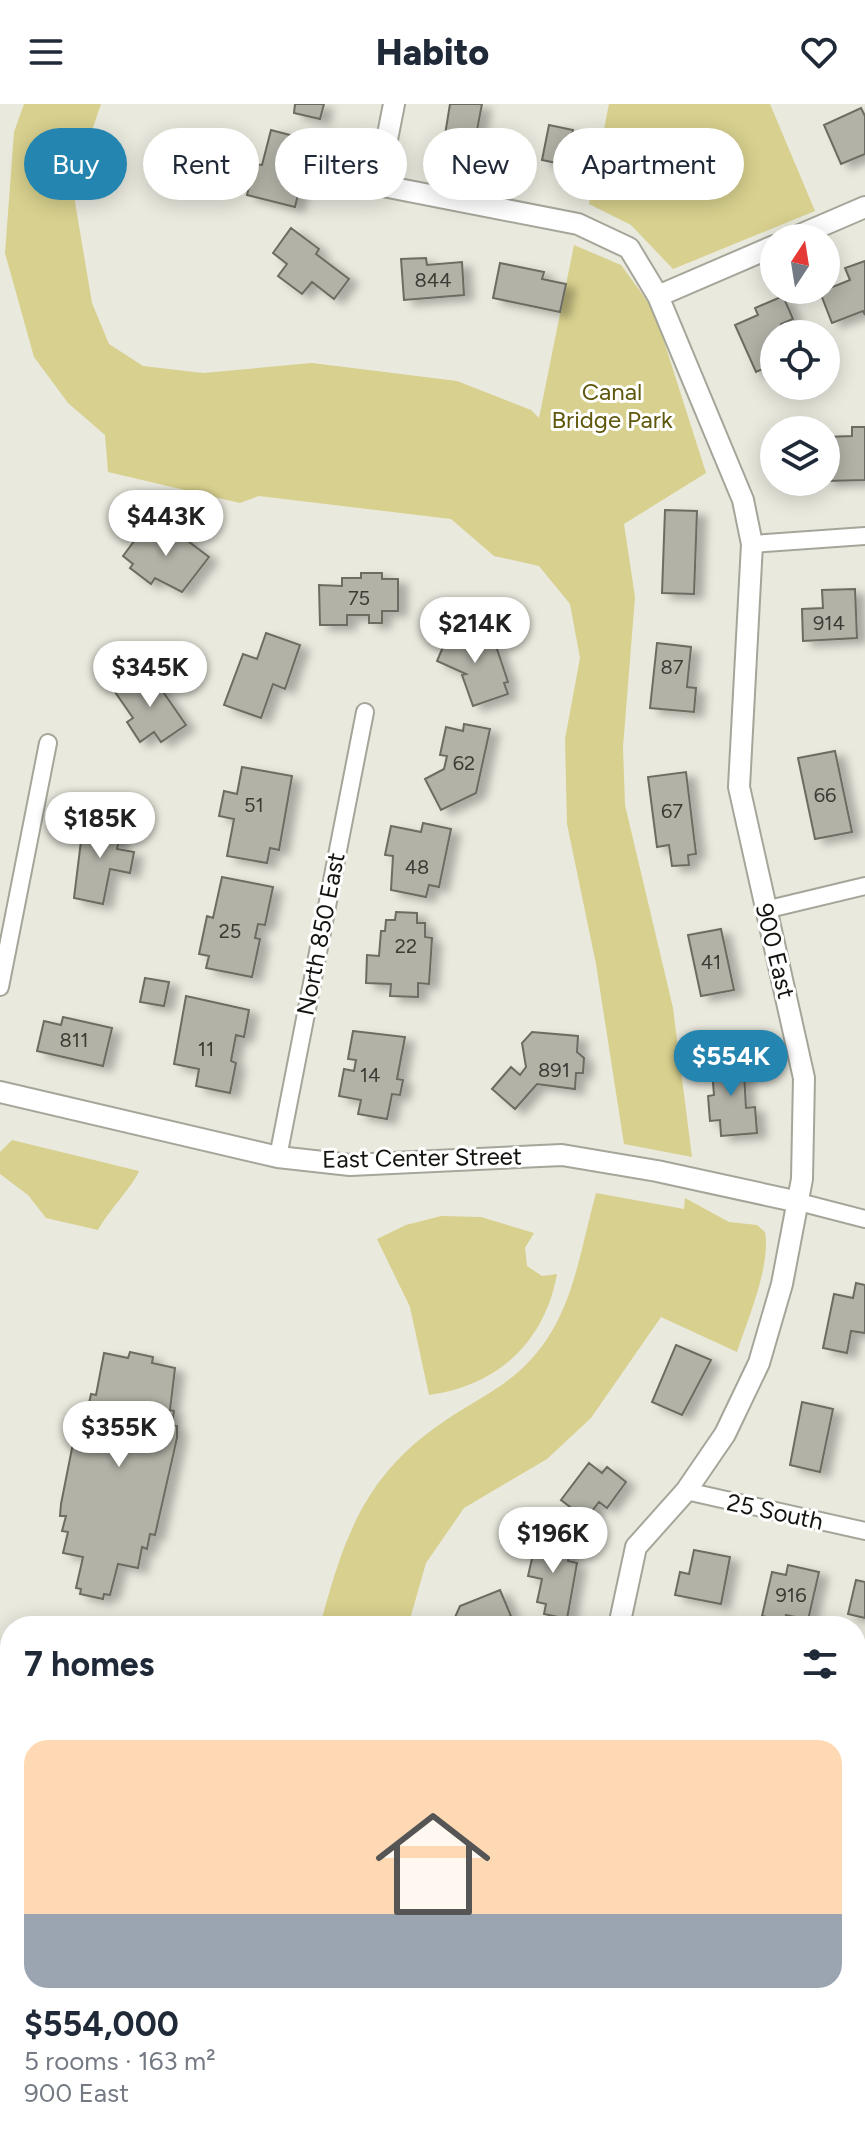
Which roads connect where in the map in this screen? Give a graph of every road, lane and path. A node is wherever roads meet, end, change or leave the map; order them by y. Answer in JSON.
{"nodes":[{"id":1,"x":394,"y":104,"type":"edge"},
{"id":2,"x":865,"y":207,"type":"edge"},
{"id":3,"x":826,"y":224,"type":"edge"},
{"id":4,"x":760,"y":252,"type":"edge"},
{"id":5,"x":658,"y":296,"type":"junction"},
{"id":6,"x":865,"y":536,"type":"edge"},
{"id":7,"x":752,"y":544,"type":"junction"},
{"id":8,"x":365,"y":712,"type":"dead end"},
{"id":9,"x":48,"y":743,"type":"dead end"},
{"id":10,"x":865,"y":886,"type":"edge"},
{"id":11,"x":765,"y":910,"type":"junction"},
{"id":12,"x":0,"y":987,"type":"edge"},
{"id":13,"x":0,"y":1092,"type":"edge"},
{"id":14,"x":278,"y":1157,"type":"junction"},
{"id":15,"x":799,"y":1202,"type":"junction"},
{"id":16,"x":865,"y":1219,"type":"edge"},
{"id":17,"x":686,"y":1491,"type":"junction"},
{"id":18,"x":865,"y":1531,"type":"edge"},
{"id":19,"x":621,"y":1616,"type":"edge"}],
"edges":[{"from":1,"to":5,"type":"street","name":"900 East"},
{"from":2,"to":3,"type":"street"},
{"from":4,"to":5,"type":"street"},
{"from":5,"to":7,"type":"street","name":"900 East"},
{"from":6,"to":7,"type":"street"},
{"from":7,"to":11,"type":"street","name":"900 East"},
{"from":8,"to":14,"type":"street","name":"North 850 East"},
{"from":9,"to":12,"type":"street"},
{"from":10,"to":11,"type":"street"},
{"from":11,"to":15,"type":"street","name":"900 East"},
{"from":13,"to":14,"type":"street","name":"East Center Street"},
{"from":14,"to":15,"type":"street","name":"East Center Street"},
{"from":15,"to":16,"type":"street"},
{"from":15,"to":17,"type":"street","name":"900 East"},
{"from":17,"to":18,"type":"street","name":"25 South"},
{"from":17,"to":19,"type":"street","name":"900 East"}]}
